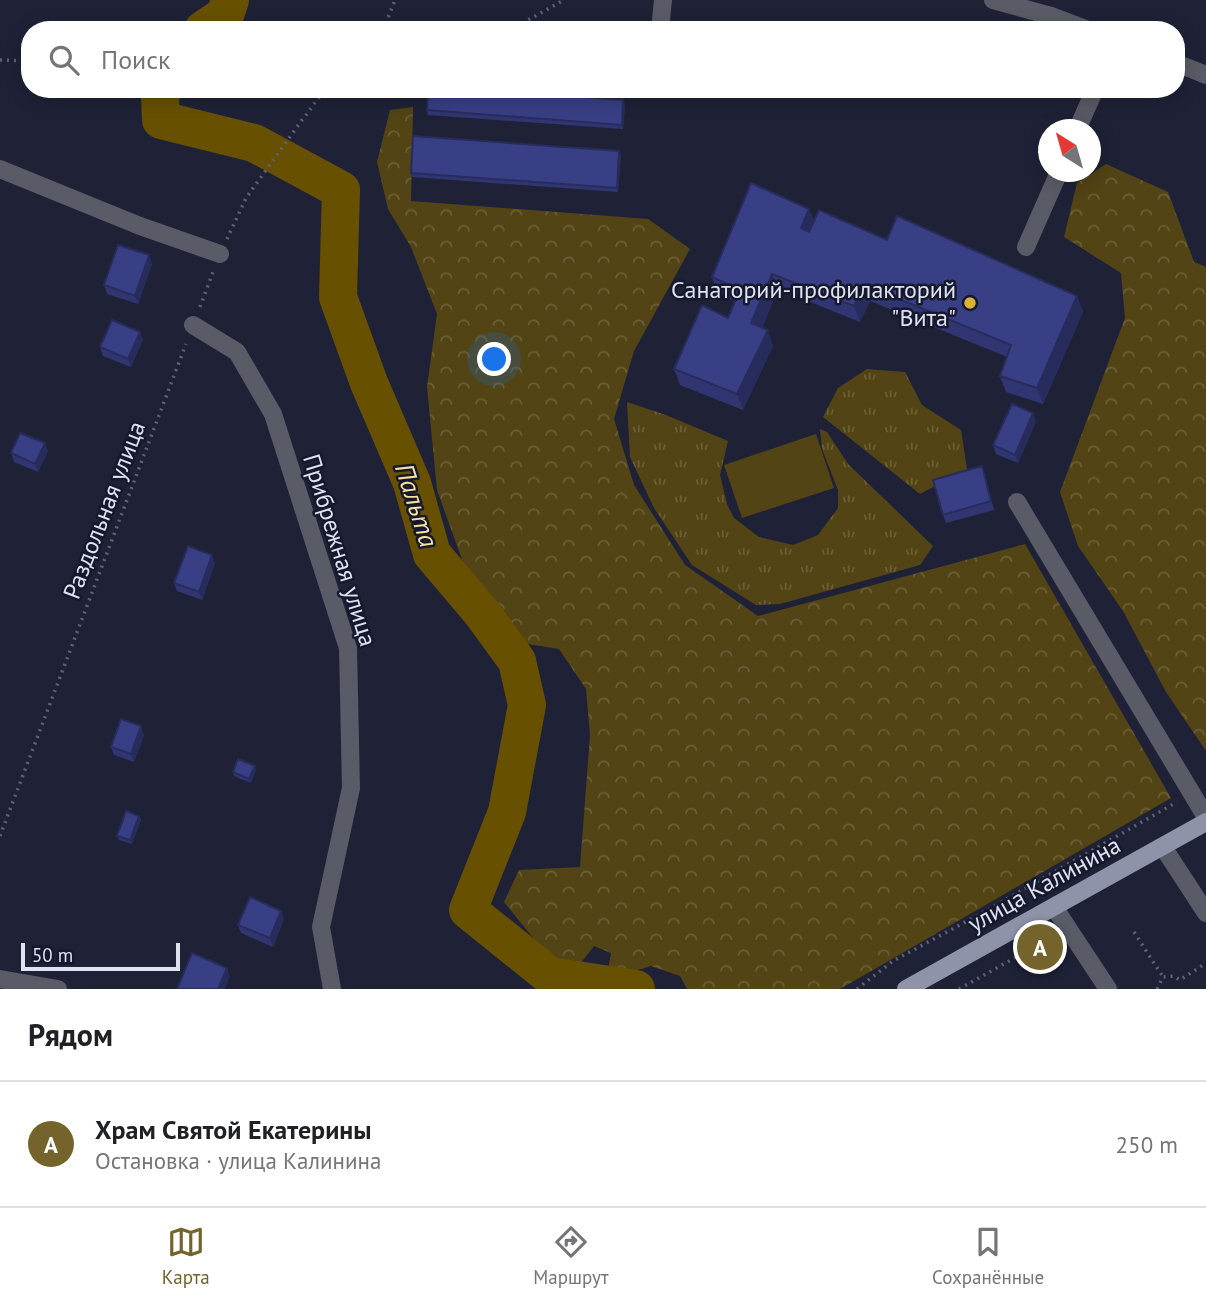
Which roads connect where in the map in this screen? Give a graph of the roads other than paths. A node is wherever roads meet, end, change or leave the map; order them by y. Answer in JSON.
{"nodes":[{"id":1,"x":663,"y":0,"type":"edge"},
{"id":2,"x":993,"y":0,"type":"edge"},
{"id":3,"x":1054,"y":8,"type":"edge"},
{"id":4,"x":661,"y":21,"type":"edge"},
{"id":5,"x":1074,"y":21,"type":"edge"},
{"id":6,"x":1185,"y":67,"type":"edge"},
{"id":7,"x":1206,"y":75,"type":"edge"},
{"id":8,"x":1090,"y":98,"type":"edge"},
{"id":9,"x":1082,"y":119,"type":"edge"},
{"id":10,"x":0,"y":169,"type":"edge"},
{"id":11,"x":1055,"y":182,"type":"edge"},
{"id":12,"x":1026,"y":247,"type":"dead end"},
{"id":13,"x":220,"y":254,"type":"road end"},
{"id":14,"x":192,"y":325,"type":"road end"},
{"id":15,"x":1017,"y":502,"type":"dead end"},
{"id":16,"x":1206,"y":820,"type":"edge"},
{"id":17,"x":1163,"y":846,"type":"junction"},
{"id":18,"x":1054,"y":907,"type":"junction"},
{"id":19,"x":1206,"y":913,"type":"edge"},
{"id":20,"x":0,"y":979,"type":"edge"},
{"id":21,"x":58,"y":989,"type":"edge"},
{"id":22,"x":332,"y":989,"type":"edge"},
{"id":23,"x":906,"y":989,"type":"edge"},
{"id":24,"x":1108,"y":989,"type":"edge"}],
"edges":[{"from":1,"to":4,"type":"street"},
{"from":2,"to":3,"type":"street"},
{"from":3,"to":5,"type":"street"},
{"from":6,"to":7,"type":"street"},
{"from":8,"to":9,"type":"street"},
{"from":10,"to":13,"type":"street"},
{"from":11,"to":12,"type":"street"},
{"from":14,"to":22,"type":"street","name":"Прибрежная улица"},
{"from":15,"to":16,"type":"street"},
{"from":16,"to":17,"type":"main road","name":"улица Калинина"},
{"from":17,"to":18,"type":"main road","name":"улица Калинина"},
{"from":17,"to":19,"type":"street"},
{"from":18,"to":23,"type":"main road","name":"улица Калинина"},
{"from":18,"to":24,"type":"street"},
{"from":20,"to":21,"type":"street"}]}
